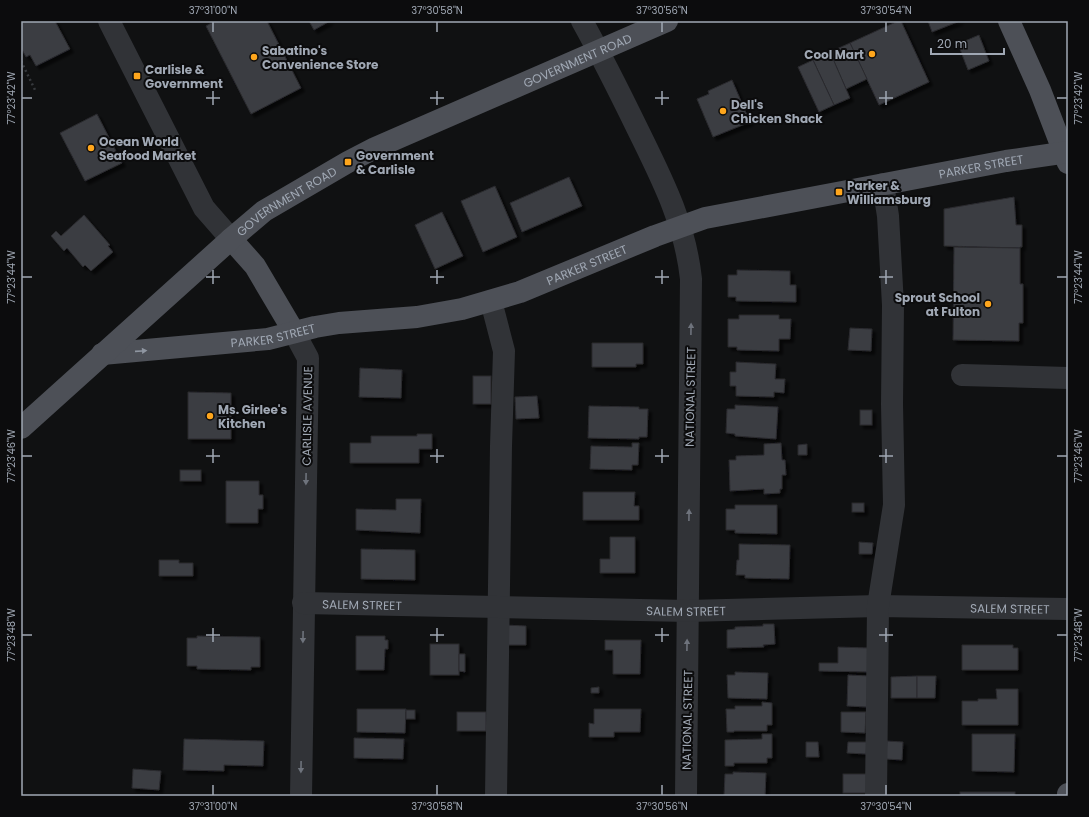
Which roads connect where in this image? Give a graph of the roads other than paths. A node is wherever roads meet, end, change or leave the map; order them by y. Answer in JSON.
{"nodes":[{"id":1,"x":109,"y":21,"type":"edge"},
{"id":2,"x":582,"y":21,"type":"edge"},
{"id":3,"x":667,"y":21,"type":"edge"},
{"id":4,"x":1008,"y":21,"type":"edge"},
{"id":5,"x":599,"y":50,"type":"junction"},
{"id":6,"x":1067,"y":156,"type":"edge"},
{"id":7,"x":883,"y":184,"type":"junction"},
{"id":8,"x":680,"y":226,"type":"junction"},
{"id":9,"x":231,"y":239,"type":"junction"},
{"id":10,"x":491,"y":301,"type":"junction"},
{"id":11,"x":294,"y":332,"type":"junction"},
{"id":12,"x":102,"y":354,"type":"junction"},
{"id":13,"x":962,"y":375,"type":"dead end"},
{"id":14,"x":1068,"y":378,"type":"edge"},
{"id":15,"x":21,"y":428,"type":"edge"},
{"id":16,"x":304,"y":603,"type":"junction"},
{"id":17,"x":878,"y":606,"type":"junction"},
{"id":18,"x":499,"y":607,"type":"junction"},
{"id":19,"x":1068,"y":609,"type":"edge"},
{"id":20,"x":688,"y":611,"type":"junction"},
{"id":21,"x":301,"y":796,"type":"edge"},
{"id":22,"x":496,"y":796,"type":"edge"},
{"id":23,"x":686,"y":796,"type":"edge"},
{"id":24,"x":876,"y":796,"type":"edge"}],
"edges":[{"from":1,"to":9,"type":"street","name":"CARLISLE AVENUE"},
{"from":2,"to":5,"type":"street","name":"NATIONAL STREET"},
{"from":3,"to":5,"type":"main road","name":"GOVERNMENT ROAD"},
{"from":4,"to":6,"type":"main road"},
{"from":5,"to":8,"type":"street","name":"NATIONAL STREET"},
{"from":5,"to":9,"type":"main road","name":"GOVERNMENT ROAD"},
{"from":6,"to":7,"type":"main road","name":"PARKER STREET"},
{"from":7,"to":8,"type":"main road","name":"PARKER STREET"},
{"from":7,"to":17,"type":"street"},
{"from":8,"to":10,"type":"main road","name":"PARKER STREET"},
{"from":20,"to":8,"type":"street","name":"NATIONAL STREET","one_way":true},
{"from":9,"to":11,"type":"main road","name":"CARLISLE AVENUE"},
{"from":9,"to":12,"type":"main road","name":"GOVERNMENT ROAD"},
{"from":10,"to":11,"type":"main road","name":"PARKER STREET"},
{"from":10,"to":18,"type":"street"},
{"from":12,"to":11,"type":"main road","name":"PARKER STREET","one_way":true},
{"from":11,"to":16,"type":"street","name":"CARLISLE AVENUE","one_way":true},
{"from":12,"to":15,"type":"main road","name":"GOVERNMENT ROAD"},
{"from":13,"to":14,"type":"street"},
{"from":16,"to":18,"type":"street","name":"SALEM STREET"},
{"from":16,"to":21,"type":"street","name":"CARLISLE AVENUE","one_way":true},
{"from":17,"to":19,"type":"street","name":"SALEM STREET"},
{"from":17,"to":20,"type":"street","name":"SALEM STREET"},
{"from":17,"to":24,"type":"street"},
{"from":18,"to":20,"type":"street","name":"SALEM STREET"},
{"from":18,"to":22,"type":"street"},
{"from":23,"to":20,"type":"street","name":"NATIONAL STREET","one_way":true}]}
